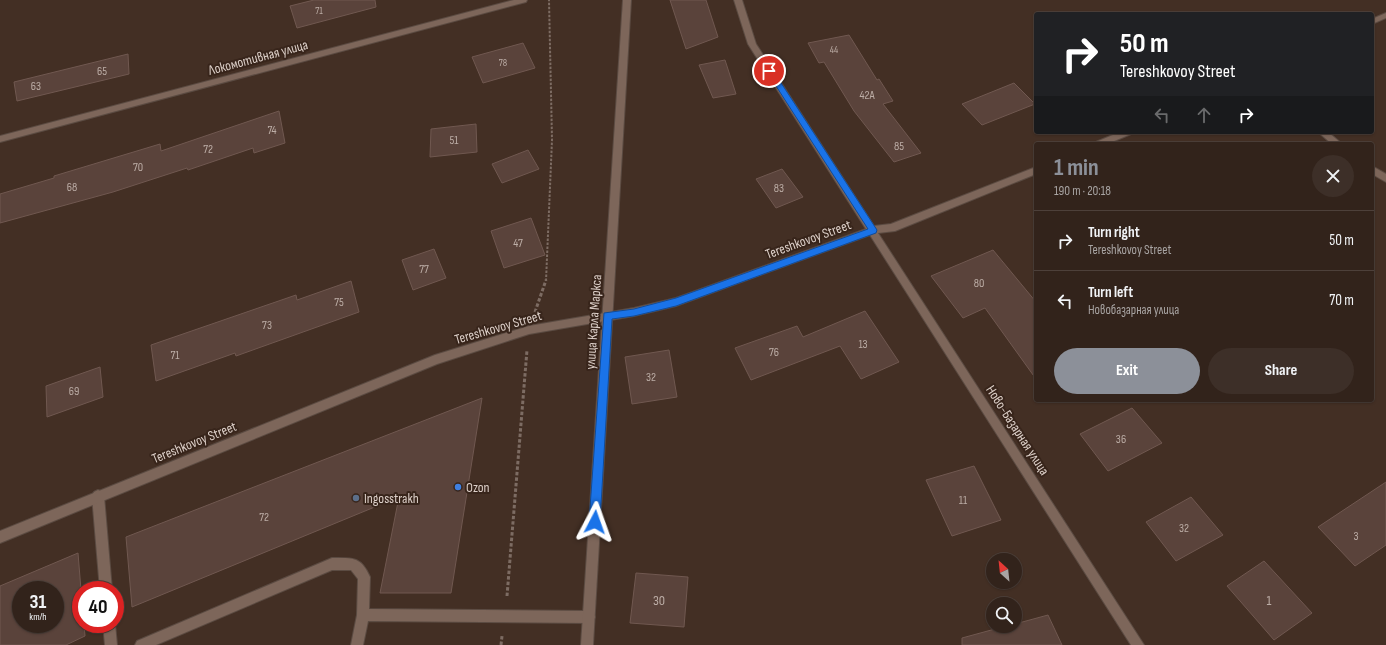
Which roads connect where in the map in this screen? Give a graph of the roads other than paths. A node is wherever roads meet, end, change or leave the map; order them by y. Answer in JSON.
{"nodes":[{"id":1,"x":523,"y":0,"type":"edge"},
{"id":2,"x":627,"y":0,"type":"edge"},
{"id":3,"x":738,"y":0,"type":"edge"},
{"id":4,"x":1386,"y":15,"type":"edge"},
{"id":5,"x":1374,"y":21,"type":"edge"},
{"id":6,"x":1123,"y":134,"type":"edge"},
{"id":7,"x":1325,"y":134,"type":"edge"},
{"id":8,"x":0,"y":139,"type":"edge"},
{"id":9,"x":1104,"y":142,"type":"edge"},
{"id":10,"x":1335,"y":142,"type":"edge"},
{"id":11,"x":1374,"y":170,"type":"edge"},
{"id":12,"x":1034,"y":171,"type":"edge"},
{"id":13,"x":1386,"y":179,"type":"edge"},
{"id":14,"x":873,"y":230,"type":"junction"},
{"id":15,"x":608,"y":316,"type":"junction"},
{"id":16,"x":98,"y":496,"type":"junction"},
{"id":17,"x":0,"y":537,"type":"edge"},
{"id":18,"x":105,"y":581,"type":"edge"},
{"id":19,"x":362,"y":615,"type":"junction"},
{"id":20,"x":589,"y":617,"type":"junction"},
{"id":21,"x":110,"y":633,"type":"edge"},
{"id":22,"x":111,"y":645,"type":"edge"},
{"id":23,"x":141,"y":645,"type":"edge"},
{"id":24,"x":357,"y":645,"type":"edge"},
{"id":25,"x":587,"y":645,"type":"edge"},
{"id":26,"x":1138,"y":645,"type":"edge"}],
"edges":[{"from":1,"to":8,"type":"street","name":"Локомотивная улица"},
{"from":2,"to":15,"type":"street","name":"улица Карла Маркса"},
{"from":3,"to":14,"type":"street","name":"Ново-Базарная улица"},
{"from":4,"to":5,"type":"street"},
{"from":6,"to":9,"type":"street"},
{"from":7,"to":10,"type":"street"},
{"from":11,"to":13,"type":"street"},
{"from":12,"to":14,"type":"street","name":"Tereshkovoy Street"},
{"from":14,"to":15,"type":"street","name":"Tereshkovoy Street"},
{"from":14,"to":26,"type":"street","name":"Ново-Базарная улица"},
{"from":15,"to":16,"type":"street","name":"Tereshkovoy Street"},
{"from":15,"to":20,"type":"street","name":"улица Карла Маркса"},
{"from":16,"to":17,"type":"street","name":"Tereshkovoy Street"},
{"from":16,"to":18,"type":"street"},
{"from":19,"to":20,"type":"street"},
{"from":19,"to":23,"type":"street"},
{"from":19,"to":24,"type":"street"},
{"from":20,"to":25,"type":"street","name":"улица Карла Маркса"},
{"from":21,"to":22,"type":"street"}]}
